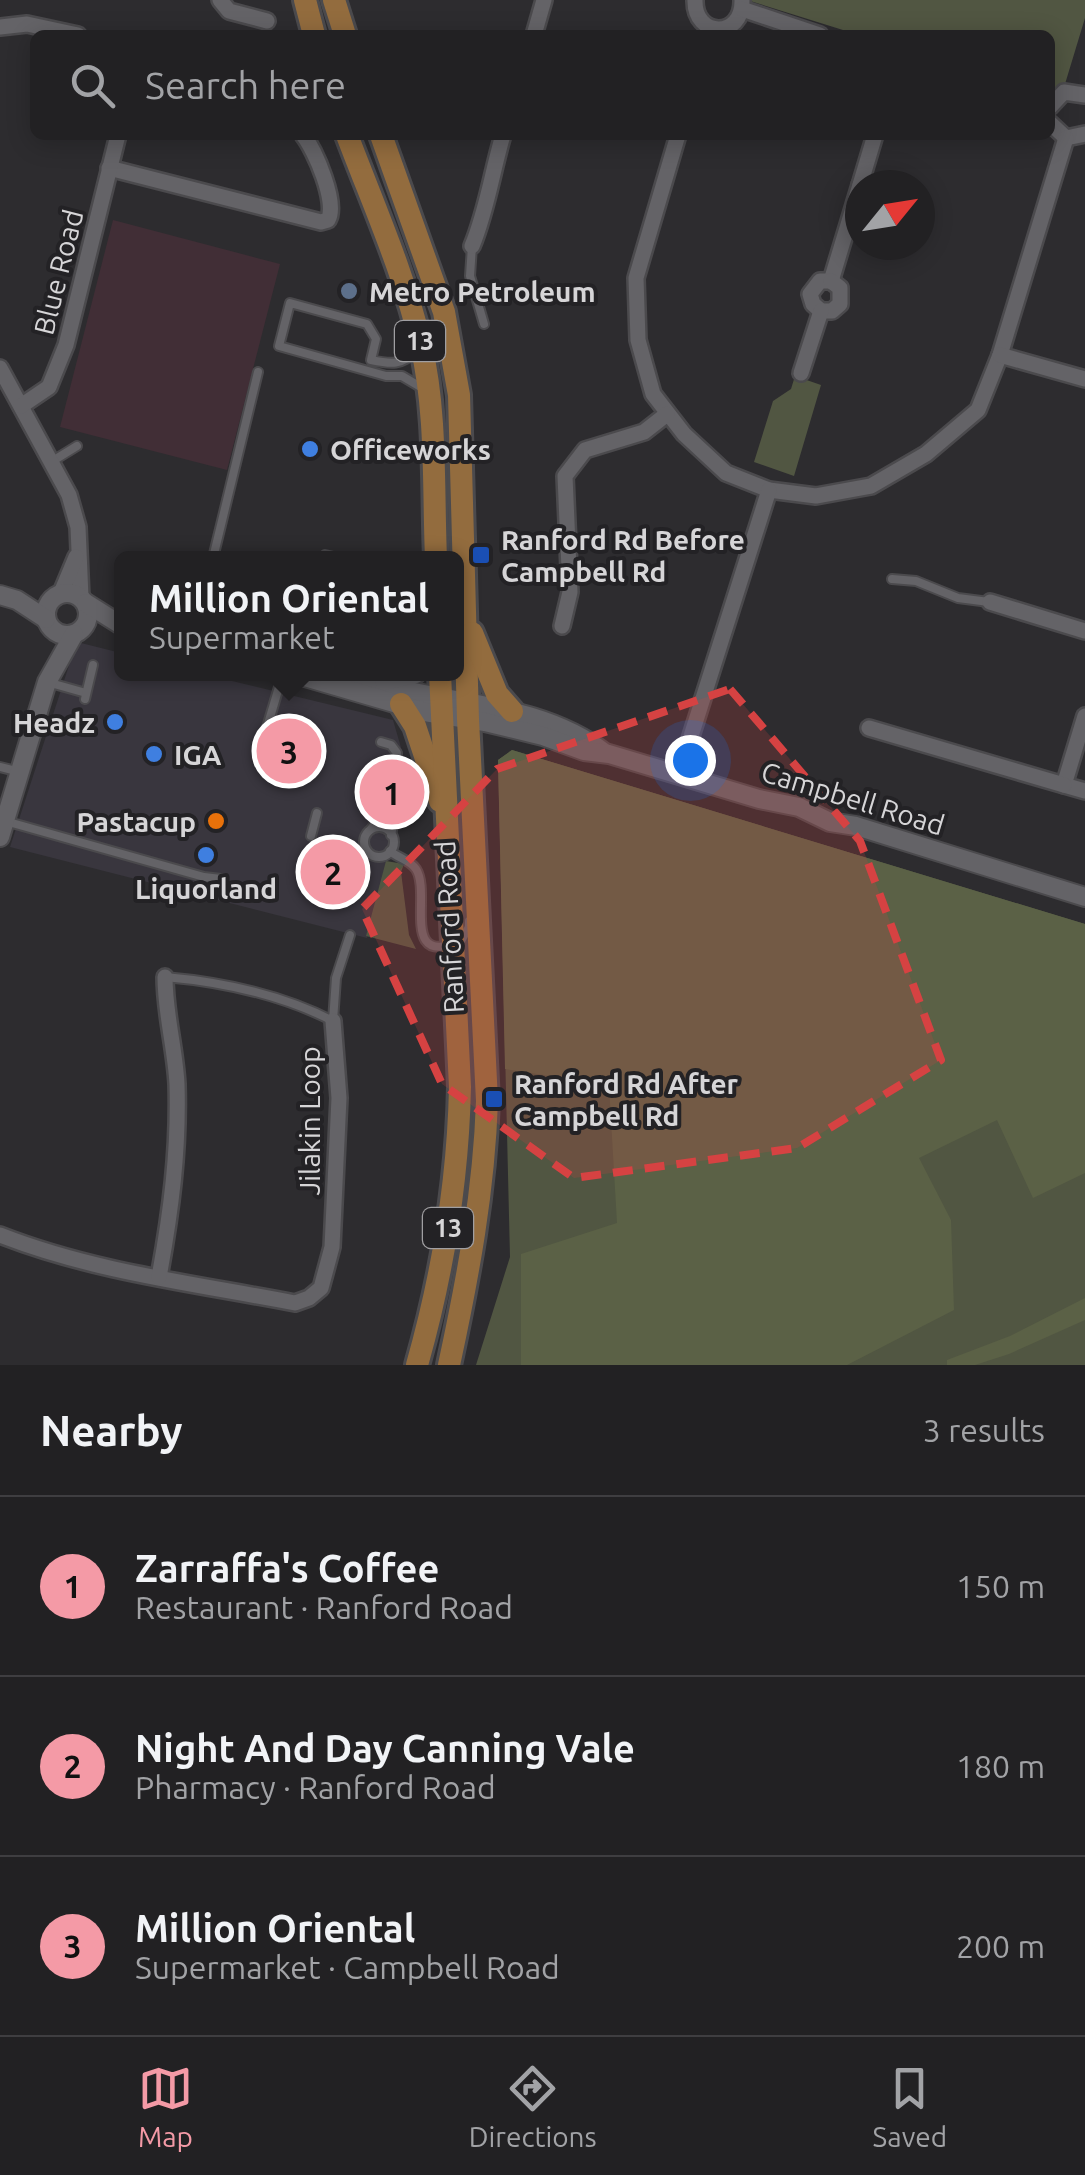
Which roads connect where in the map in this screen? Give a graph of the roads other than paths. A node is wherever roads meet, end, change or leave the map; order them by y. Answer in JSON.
{"nodes":[{"id":1,"x":220,"y":0,"type":"edge"},
{"id":2,"x":305,"y":0,"type":"edge"},
{"id":3,"x":334,"y":0,"type":"edge"},
{"id":4,"x":544,"y":0,"type":"edge"},
{"id":5,"x":695,"y":0,"type":"edge"},
{"id":6,"x":742,"y":4,"type":"edge"},
{"id":7,"x":268,"y":21,"type":"dead end"},
{"id":8,"x":0,"y":26,"type":"edge"},
{"id":9,"x":55,"y":30,"type":"edge"},
{"id":10,"x":313,"y":30,"type":"edge"},
{"id":11,"x":343,"y":30,"type":"edge"},
{"id":12,"x":535,"y":30,"type":"edge"},
{"id":13,"x":707,"y":30,"type":"edge"},
{"id":14,"x":712,"y":30,"type":"edge"},
{"id":15,"x":807,"y":30,"type":"edge"},
{"id":16,"x":1084,"y":91,"type":"edge"},
{"id":17,"x":1055,"y":100,"type":"edge"},
{"id":18,"x":1055,"y":128,"type":"edge"},
{"id":19,"x":1085,"y":134,"type":"edge"},
{"id":20,"x":1066,"y":138,"type":"junction"},
{"id":21,"x":117,"y":140,"type":"edge"},
{"id":22,"x":307,"y":140,"type":"edge"},
{"id":23,"x":349,"y":140,"type":"edge"},
{"id":24,"x":383,"y":140,"type":"edge"},
{"id":25,"x":501,"y":140,"type":"edge"},
{"id":26,"x":677,"y":140,"type":"edge"},
{"id":27,"x":874,"y":140,"type":"edge"},
{"id":28,"x":110,"y":168,"type":"junction"},
{"id":29,"x":864,"y":170,"type":"edge"},
{"id":30,"x":845,"y":235,"type":"edge"},
{"id":31,"x":472,"y":246,"type":"joint"},
{"id":32,"x":484,"y":324,"type":"dead end"},
{"id":33,"x":421,"y":345,"type":"junction"},
{"id":34,"x":1000,"y":355,"type":"junction"},
{"id":35,"x":0,"y":368,"type":"edge"},
{"id":36,"x":258,"y":372,"type":"dead end"},
{"id":37,"x":801,"y":373,"type":"dead end"},
{"id":38,"x":1085,"y":379,"type":"edge"},
{"id":39,"x":428,"y":391,"type":"junction"},
{"id":40,"x":21,"y":406,"type":"junction"},
{"id":41,"x":668,"y":414,"type":"junction"},
{"id":42,"x":77,"y":446,"type":"dead end"},
{"id":43,"x":51,"y":462,"type":"junction"},
{"id":44,"x":769,"y":490,"type":"junction"},
{"id":45,"x":79,"y":549,"type":"junction"},
{"id":46,"x":214,"y":551,"type":"edge"},
{"id":47,"x":436,"y":551,"type":"edge"},
{"id":48,"x":464,"y":551,"type":"edge"},
{"id":49,"x":464,"y":570,"type":"edge"},
{"id":50,"x":892,"y":579,"type":"dead end"},
{"id":51,"x":58,"y":594,"type":"junction"},
{"id":52,"x":8,"y":598,"type":"edge"},
{"id":53,"x":84,"y":600,"type":"junction"},
{"id":54,"x":990,"y":602,"type":"joint"},
{"id":55,"x":465,"y":616,"type":"junction"},
{"id":56,"x":114,"y":621,"type":"edge"},
{"id":57,"x":49,"y":624,"type":"junction"},
{"id":58,"x":562,"y":626,"type":"dead end"},
{"id":59,"x":114,"y":627,"type":"edge"},
{"id":60,"x":78,"y":631,"type":"junction"},
{"id":61,"x":1085,"y":631,"type":"edge"},
{"id":62,"x":93,"y":665,"type":"dead end"},
{"id":63,"x":48,"y":677,"type":"junction"},
{"id":64,"x":282,"y":681,"type":"edge"},
{"id":65,"x":319,"y":681,"type":"edge"},
{"id":66,"x":375,"y":681,"type":"edge"},
{"id":67,"x":383,"y":681,"type":"edge"},
{"id":68,"x":378,"y":682,"type":"junction"},
{"id":69,"x":441,"y":695,"type":"edge"},
{"id":70,"x":401,"y":704,"type":"junction"},
{"id":71,"x":467,"y":710,"type":"junction"},
{"id":72,"x":512,"y":711,"type":"junction"},
{"id":73,"x":1085,"y":716,"type":"edge"},
{"id":74,"x":868,"y":728,"type":"dead end"},
{"id":75,"x":381,"y":742,"type":"dead end"},
{"id":76,"x":262,"y":744,"type":"dead end"},
{"id":77,"x":605,"y":753,"type":"junction"},
{"id":78,"x":396,"y":764,"type":"junction"},
{"id":79,"x":0,"y":767,"type":"edge"},
{"id":80,"x":21,"y":772,"type":"junction"},
{"id":81,"x":679,"y":774,"type":"junction"},
{"id":82,"x":1064,"y":785,"type":"junction"},
{"id":83,"x":1085,"y":791,"type":"edge"},
{"id":84,"x":317,"y":813,"type":"dead end"},
{"id":85,"x":448,"y":828,"type":"junction"},
{"id":86,"x":2,"y":829,"type":"edge"},
{"id":87,"x":371,"y":829,"type":"junction"},
{"id":88,"x":391,"y":835,"type":"junction"},
{"id":89,"x":311,"y":836,"type":"dead end"},
{"id":90,"x":364,"y":844,"type":"junction"},
{"id":91,"x":352,"y":846,"type":"dead end"},
{"id":92,"x":390,"y":852,"type":"junction"},
{"id":93,"x":222,"y":878,"type":"dead end"},
{"id":94,"x":476,"y":878,"type":"junction"},
{"id":95,"x":1085,"y":897,"type":"edge"},
{"id":96,"x":350,"y":935,"type":"dead end"},
{"id":97,"x":454,"y":944,"type":"junction"},
{"id":98,"x":165,"y":977,"type":"joint"},
{"id":99,"x":333,"y":1021,"type":"junction"},
{"id":100,"x":0,"y":1236,"type":"edge"},
{"id":101,"x":159,"y":1277,"type":"junction"},
{"id":102,"x":417,"y":1365,"type":"edge"},
{"id":103,"x":448,"y":1365,"type":"edge"}],
"edges":[{"from":1,"to":7,"type":"street"},
{"from":2,"to":10,"type":"main road"},
{"from":3,"to":11,"type":"main road"},
{"from":4,"to":12,"type":"street"},
{"from":5,"to":13,"type":"street"},
{"from":6,"to":14,"type":"street"},
{"from":6,"to":15,"type":"street"},
{"from":8,"to":9,"type":"street"},
{"from":16,"to":17,"type":"street"},
{"from":18,"to":20,"type":"street"},
{"from":19,"to":20,"type":"street"},
{"from":20,"to":34,"type":"street"},
{"from":21,"to":28,"type":"street","name":"Blue Road"},
{"from":22,"to":28,"type":"street"},
{"from":23,"to":33,"type":"main road","number":"13"},
{"from":24,"to":48,"type":"main road","name":"Ranford Road","number":"13"},
{"from":25,"to":31,"type":"street"},
{"from":26,"to":41,"type":"street"},
{"from":27,"to":29,"type":"street"},
{"from":28,"to":40,"type":"street","name":"Blue Road"},
{"from":30,"to":37,"type":"street"},
{"from":31,"to":32,"type":"lane"},
{"from":33,"to":39,"type":"main road","number":"13"},
{"from":33,"to":39,"type":"lane"},
{"from":34,"to":38,"type":"street"},
{"from":34,"to":44,"type":"street"},
{"from":35,"to":40,"type":"street"},
{"from":36,"to":46,"type":"lane"},
{"from":39,"to":47,"type":"main road","number":"13"},
{"from":40,"to":43,"type":"street"},
{"from":41,"to":44,"type":"street"},
{"from":41,"to":58,"type":"street"},
{"from":42,"to":43,"type":"lane"},
{"from":43,"to":45,"type":"street"},
{"from":44,"to":81,"type":"street"},
{"from":45,"to":51,"type":"street"},
{"from":45,"to":53,"type":"street"},
{"from":49,"to":55,"type":"main road","name":"Ranford Road","number":"13"},
{"from":50,"to":54,"type":"lane"},
{"from":51,"to":52,"type":"street"},
{"from":51,"to":53,"type":"street"},
{"from":51,"to":57,"type":"street"},
{"from":52,"to":57,"type":"street"},
{"from":53,"to":56,"type":"street"},
{"from":53,"to":60,"type":"street"},
{"from":54,"to":61,"type":"street"},
{"from":55,"to":71,"type":"main road","name":"Ranford Road","number":"13"},
{"from":55,"to":72,"type":"main road"},
{"from":57,"to":60,"type":"street"},
{"from":57,"to":63,"type":"street"},
{"from":59,"to":60,"type":"street"},
{"from":60,"to":63,"type":"street"},
{"from":62,"to":63,"type":"lane"},
{"from":63,"to":80,"type":"street"},
{"from":64,"to":76,"type":"lane"},
{"from":65,"to":70,"type":"street","name":"Campbell Road"},
{"from":66,"to":68,"type":"street","name":"Campbell Road"},
{"from":67,"to":68,"type":"street","name":"Campbell Road"},
{"from":68,"to":69,"type":"street","name":"Campbell Road"},
{"from":69,"to":70,"type":"street","name":"Campbell Road"},
{"from":69,"to":71,"type":"street","name":"Campbell Road"},
{"from":69,"to":85,"type":"main road","name":"Ranford Road","number":"13"},
{"from":70,"to":85,"type":"main road"},
{"from":71,"to":72,"type":"street","name":"Campbell Road"},
{"from":71,"to":77,"type":"street","name":"Campbell Road"},
{"from":71,"to":94,"type":"main road","name":"Ranford Road","number":"13"},
{"from":72,"to":77,"type":"street","name":"Campbell Road"},
{"from":73,"to":82,"type":"street"},
{"from":74,"to":82,"type":"street"},
{"from":75,"to":78,"type":"lane"},
{"from":77,"to":81,"type":"street","name":"Campbell Road"},
{"from":78,"to":87,"type":"lane"},
{"from":78,"to":88,"type":"lane"},
{"from":79,"to":80,"type":"lane"},
{"from":80,"to":86,"type":"street"},
{"from":81,"to":95,"type":"street","name":"Campbell Road"},
{"from":82,"to":83,"type":"street"},
{"from":84,"to":89,"type":"lane"},
{"from":85,"to":97,"type":"main road","name":"Ranford Road","number":"13"},
{"from":86,"to":93,"type":"lane"},
{"from":87,"to":88,"type":"lane"},
{"from":87,"to":90,"type":"lane"},
{"from":88,"to":92,"type":"lane"},
{"from":90,"to":91,"type":"lane"},
{"from":90,"to":92,"type":"lane"},
{"from":92,"to":97,"type":"lane"},
{"from":94,"to":97,"type":"lane"},
{"from":94,"to":103,"type":"main road","name":"Ranford Road","number":"13"},
{"from":96,"to":99,"type":"lane"},
{"from":97,"to":102,"type":"main road","name":"Ranford Road","number":"13"},
{"from":98,"to":99,"type":"lane","name":"Jilakin Loop"},
{"from":98,"to":101,"type":"street","name":"Jilakin Loop"},
{"from":99,"to":101,"type":"street","name":"Jilakin Loop"},
{"from":100,"to":101,"type":"street","name":"Jilakin Loop"}]}
